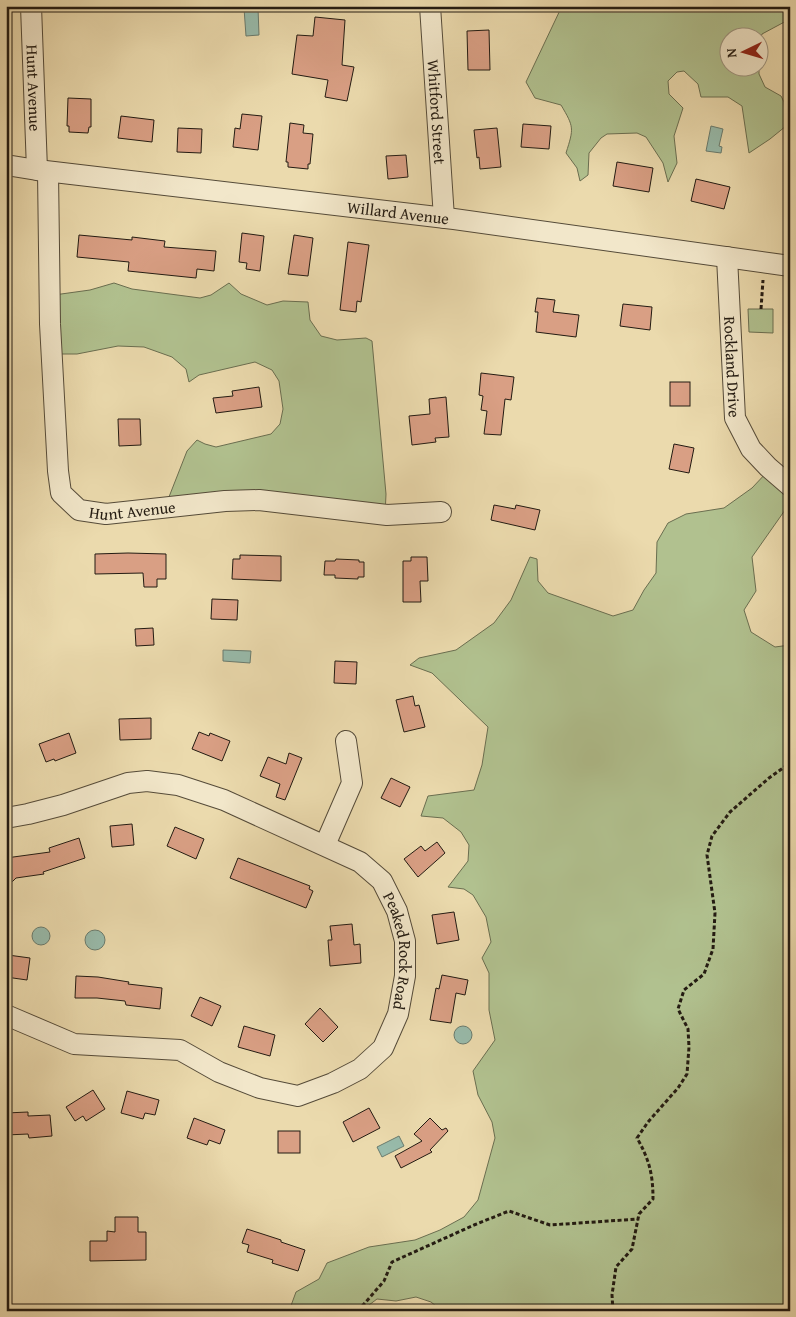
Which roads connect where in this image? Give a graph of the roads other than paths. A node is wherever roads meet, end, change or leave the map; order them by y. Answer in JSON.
{"nodes":[{"id":1,"x":31,"y":6,"type":"edge"},
{"id":2,"x":430,"y":6,"type":"edge"},
{"id":3,"x":6,"y":165,"type":"edge"},
{"id":4,"x":42,"y":171,"type":"junction"},
{"id":5,"x":444,"y":218,"type":"junction"},
{"id":6,"x":727,"y":257,"type":"junction"},
{"id":7,"x":790,"y":266,"type":"edge"},
{"id":8,"x":790,"y":486,"type":"edge"},
{"id":9,"x":441,"y":512,"type":"dead end"},
{"id":10,"x":346,"y":740,"type":"dead end"},
{"id":11,"x":6,"y":818,"type":"edge"},
{"id":12,"x":325,"y":845,"type":"junction"},
{"id":13,"x":6,"y":1014,"type":"edge"}],
"edges":[{"from":1,"to":4,"type":"street","name":"Hunt Avenue"},
{"from":2,"to":5,"type":"street","name":"Whitford Street"},
{"from":3,"to":4,"type":"street","name":"Willard Avenue"},
{"from":4,"to":5,"type":"street","name":"Willard Avenue"},
{"from":4,"to":9,"type":"street","name":"Hunt Avenue"},
{"from":5,"to":6,"type":"street","name":"Willard Avenue"},
{"from":6,"to":7,"type":"street","name":"Willard Avenue"},
{"from":6,"to":8,"type":"street","name":"Rockland Drive"},
{"from":10,"to":12,"type":"street"},
{"from":11,"to":12,"type":"street","name":"Peaked Rock Road"},
{"from":12,"to":13,"type":"street","name":"Peaked Rock Road"}]}
